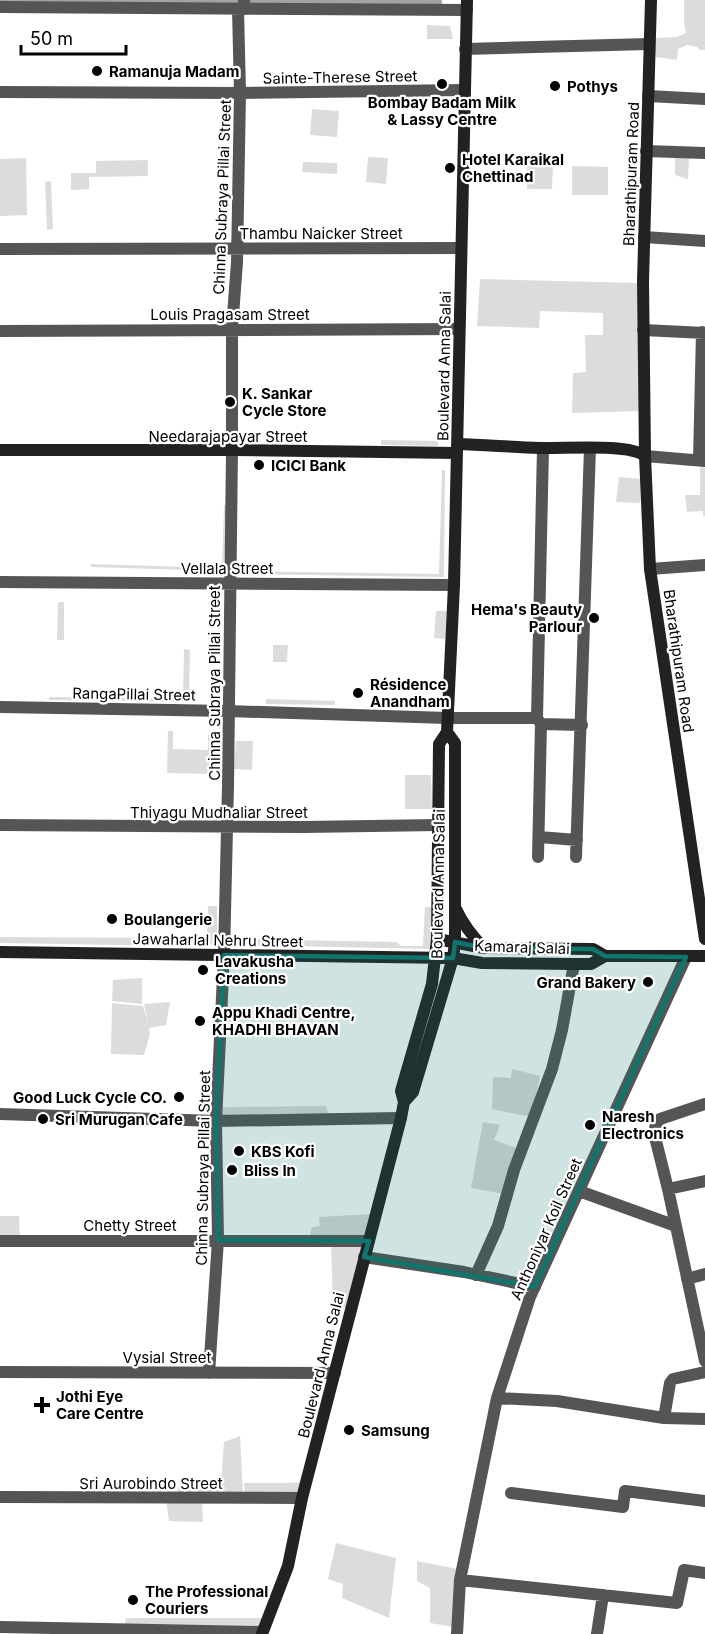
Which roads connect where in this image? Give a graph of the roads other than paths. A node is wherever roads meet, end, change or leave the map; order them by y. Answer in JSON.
{"nodes":[{"id":1,"x":651,"y":0,"type":"edge"},
{"id":2,"x":467,"y":5,"type":"edge"},
{"id":3,"x":242,"y":6,"type":"edge"},
{"id":4,"x":0,"y":7,"type":"edge"},
{"id":5,"x":648,"y":44,"type":"junction"},
{"id":6,"x":465,"y":49,"type":"junction"},
{"id":7,"x":465,"y":90,"type":"junction"},
{"id":8,"x":0,"y":92,"type":"edge"},
{"id":9,"x":240,"y":93,"type":"junction"},
{"id":10,"x":648,"y":96,"type":"junction"},
{"id":11,"x":705,"y":99,"type":"edge"},
{"id":12,"x":646,"y":151,"type":"junction"},
{"id":13,"x":705,"y":153,"type":"edge"},
{"id":14,"x":644,"y":237,"type":"junction"},
{"id":15,"x":705,"y":241,"type":"edge"},
{"id":16,"x":238,"y":248,"type":"junction"},
{"id":17,"x":461,"y":248,"type":"junction"},
{"id":18,"x":0,"y":249,"type":"edge"},
{"id":19,"x":232,"y":329,"type":"junction"},
{"id":20,"x":459,"y":329,"type":"junction"},
{"id":21,"x":643,"y":330,"type":"junction"},
{"id":22,"x":0,"y":331,"type":"edge"},
{"id":23,"x":703,"y":333,"type":"edge"},
{"id":24,"x":543,"y":448,"type":"junction"},
{"id":25,"x":590,"y":448,"type":"junction"},
{"id":26,"x":457,"y":449,"type":"junction"},
{"id":27,"x":0,"y":450,"type":"edge"},
{"id":28,"x":232,"y":450,"type":"junction"},
{"id":29,"x":645,"y":456,"type":"junction"},
{"id":30,"x":702,"y":460,"type":"edge"},
{"id":31,"x":705,"y":565,"type":"edge"},
{"id":32,"x":651,"y":569,"type":"junction"},
{"id":33,"x":0,"y":582,"type":"edge"},
{"id":34,"x":229,"y":583,"type":"junction"},
{"id":35,"x":454,"y":585,"type":"junction"},
{"id":36,"x":0,"y":707,"type":"edge"},
{"id":37,"x":228,"y":711,"type":"junction"},
{"id":38,"x":447,"y":718,"type":"junction"},
{"id":39,"x":539,"y":721,"type":"junction"},
{"id":40,"x":582,"y":725,"type":"junction"},
{"id":41,"x":447,"y":732,"type":"junction"},
{"id":42,"x":0,"y":825,"type":"edge"},
{"id":43,"x":438,"y":825,"type":"junction"},
{"id":44,"x":226,"y":827,"type":"junction"},
{"id":45,"x":539,"y":837,"type":"junction"},
{"id":46,"x":577,"y":840,"type":"junction"},
{"id":47,"x":538,"y":857,"type":"dead end"},
{"id":48,"x":576,"y":857,"type":"dead end"},
{"id":49,"x":454,"y":905,"type":"junction"},
{"id":50,"x":437,"y":939,"type":"junction"},
{"id":51,"x":705,"y":939,"type":"edge"},
{"id":52,"x":454,"y":942,"type":"junction"},
{"id":53,"x":484,"y":948,"type":"junction"},
{"id":54,"x":0,"y":952,"type":"edge"},
{"id":55,"x":224,"y":955,"type":"junction"},
{"id":56,"x":605,"y":956,"type":"junction"},
{"id":57,"x":705,"y":956,"type":"edge"},
{"id":58,"x":686,"y":957,"type":"junction"},
{"id":59,"x":435,"y":958,"type":"junction"},
{"id":60,"x":453,"y":958,"type":"junction"},
{"id":61,"x":574,"y":964,"type":"junction"},
{"id":62,"x":404,"y":1102,"type":"junction"},
{"id":63,"x":705,"y":1104,"type":"edge"},
{"id":64,"x":0,"y":1114,"type":"edge"},
{"id":65,"x":401,"y":1118,"type":"junction"},
{"id":66,"x":216,"y":1121,"type":"junction"},
{"id":67,"x":705,"y":1181,"type":"edge"},
{"id":68,"x":668,"y":1189,"type":"junction"},
{"id":69,"x":579,"y":1191,"type":"junction"},
{"id":70,"x":676,"y":1227,"type":"junction"},
{"id":71,"x":0,"y":1240,"type":"edge"},
{"id":72,"x":218,"y":1240,"type":"junction"},
{"id":73,"x":369,"y":1240,"type":"junction"},
{"id":74,"x":364,"y":1257,"type":"junction"},
{"id":75,"x":705,"y":1274,"type":"edge"},
{"id":76,"x":476,"y":1275,"type":"junction"},
{"id":77,"x":687,"y":1278,"type":"junction"},
{"id":78,"x":535,"y":1287,"type":"junction"},
{"id":79,"x":705,"y":1360,"type":"edge"},
{"id":80,"x":0,"y":1371,"type":"edge"},
{"id":81,"x":705,"y":1371,"type":"edge"},
{"id":82,"x":209,"y":1372,"type":"junction"},
{"id":83,"x":335,"y":1373,"type":"junction"},
{"id":84,"x":497,"y":1398,"type":"junction"},
{"id":85,"x":664,"y":1418,"type":"junction"},
{"id":86,"x":705,"y":1419,"type":"edge"},
{"id":87,"x":511,"y":1492,"type":"dead end"},
{"id":88,"x":0,"y":1497,"type":"edge"},
{"id":89,"x":302,"y":1498,"type":"junction"},
{"id":90,"x":705,"y":1501,"type":"edge"},
{"id":91,"x":705,"y":1573,"type":"edge"},
{"id":92,"x":460,"y":1580,"type":"junction"},
{"id":93,"x":603,"y":1595,"type":"junction"},
{"id":94,"x":0,"y":1627,"type":"edge"},
{"id":95,"x":262,"y":1633,"type":"edge"},
{"id":96,"x":457,"y":1634,"type":"edge"},
{"id":97,"x":597,"y":1634,"type":"edge"}],
"edges":[{"from":1,"to":5,"type":"main road","name":"Bharathipuram Road"},
{"from":2,"to":3,"type":"street"},
{"from":2,"to":6,"type":"main road","name":"Boulevard Anna Salai"},
{"from":3,"to":4,"type":"street"},
{"from":3,"to":9,"type":"street","name":"Chinna Subraya Pillai Street"},
{"from":5,"to":6,"type":"street"},
{"from":5,"to":10,"type":"main road","name":"Bharathipuram Road"},
{"from":6,"to":7,"type":"main road","name":"Boulevard Anna Salai"},
{"from":7,"to":9,"type":"street","name":"Sainte-Therese Street"},
{"from":7,"to":17,"type":"main road","name":"Boulevard Anna Salai"},
{"from":8,"to":9,"type":"street","name":"Sainte-Therese Street"},
{"from":9,"to":16,"type":"street","name":"Chinna Subraya Pillai Street"},
{"from":10,"to":11,"type":"street"},
{"from":10,"to":12,"type":"main road","name":"Bharathipuram Road"},
{"from":12,"to":13,"type":"street"},
{"from":12,"to":14,"type":"main road","name":"Bharathipuram Road"},
{"from":14,"to":15,"type":"street"},
{"from":14,"to":21,"type":"main road","name":"Bharathipuram Road"},
{"from":16,"to":17,"type":"street","name":"Thambu Naicker Street"},
{"from":16,"to":18,"type":"street","name":"Thambu Naicker Street"},
{"from":16,"to":19,"type":"street","name":"Chinna Subraya Pillai Street"},
{"from":17,"to":20,"type":"main road","name":"Boulevard Anna Salai"},
{"from":19,"to":20,"type":"street","name":"Louis Pragasam Street"},
{"from":19,"to":22,"type":"street","name":"Louis Pragasam Street"},
{"from":19,"to":28,"type":"street","name":"Chinna Subraya Pillai Street"},
{"from":20,"to":26,"type":"main road","name":"Boulevard Anna Salai"},
{"from":21,"to":23,"type":"street"},
{"from":21,"to":29,"type":"main road","name":"Bharathipuram Road"},
{"from":23,"to":30,"type":"street"},
{"from":24,"to":25,"type":"main road"},
{"from":24,"to":26,"type":"main road"},
{"from":24,"to":39,"type":"street"},
{"from":25,"to":29,"type":"main road"},
{"from":25,"to":40,"type":"street"},
{"from":26,"to":28,"type":"main road","name":"Needarajapayar Street"},
{"from":26,"to":35,"type":"main road","name":"Boulevard Anna Salai"},
{"from":27,"to":28,"type":"main road","name":"Needarajapayar Street"},
{"from":28,"to":34,"type":"street","name":"Chinna Subraya Pillai Street"},
{"from":29,"to":30,"type":"street"},
{"from":29,"to":32,"type":"main road","name":"Bharathipuram Road"},
{"from":31,"to":32,"type":"street"},
{"from":32,"to":51,"type":"main road","name":"Bharathipuram Road"},
{"from":33,"to":34,"type":"street","name":"Vellala Street"},
{"from":34,"to":35,"type":"street","name":"Vellala Street"},
{"from":34,"to":37,"type":"street","name":"Chinna Subraya Pillai Street"},
{"from":35,"to":38,"type":"main road","name":"Boulevard Anna Salai"},
{"from":36,"to":37,"type":"street","name":"RangaPillai Street"},
{"from":37,"to":38,"type":"street","name":"RangaPillai Street"},
{"from":37,"to":44,"type":"street","name":"Chinna Subraya Pillai Street"},
{"from":38,"to":39,"type":"street","name":"RangaPillai Street"},
{"from":38,"to":41,"type":"main road","name":"Boulevard Anna Salai"},
{"from":39,"to":40,"type":"street","name":"RangaPillai Street"},
{"from":39,"to":45,"type":"street"},
{"from":40,"to":46,"type":"street"},
{"from":41,"to":43,"type":"main road","name":"Boulevard Anna Salai"},
{"from":41,"to":49,"type":"main road","name":"Boulevard Anna Salai"},
{"from":42,"to":44,"type":"street","name":"Thiyagu Mudhaliar Street"},
{"from":43,"to":44,"type":"street","name":"Thiyagu Mudhaliar Street"},
{"from":43,"to":50,"type":"main road","name":"Boulevard Anna Salai"},
{"from":44,"to":55,"type":"street","name":"Chinna Subraya Pillai Street"},
{"from":45,"to":46,"type":"street"},
{"from":45,"to":47,"type":"street"},
{"from":46,"to":48,"type":"street"},
{"from":49,"to":52,"type":"main road","name":"Boulevard Anna Salai"},
{"from":49,"to":53,"type":"main road"},
{"from":50,"to":52,"type":"main road","name":"Kamaraj Salai"},
{"from":50,"to":59,"type":"main road","name":"Boulevard Anna Salai"},
{"from":52,"to":53,"type":"main road","name":"Kamaraj Salai"},
{"from":52,"to":60,"type":"main road","name":"Boulevard Anna Salai"},
{"from":53,"to":56,"type":"main road","name":"Kamaraj Salai"},
{"from":54,"to":55,"type":"main road","name":"Jawaharlal Nehru Street"},
{"from":55,"to":59,"type":"main road","name":"Jawaharlal Nehru Street"},
{"from":55,"to":66,"type":"street","name":"Chinna Subraya Pillai Street"},
{"from":56,"to":58,"type":"main road","name":"Kamaraj Salai"},
{"from":56,"to":61,"type":"main road","name":"Kamaraj Salai"},
{"from":57,"to":58,"type":"main road","name":"Kamaraj Salai"},
{"from":58,"to":69,"type":"street","name":"Anthoniyar Koil Street"},
{"from":59,"to":60,"type":"main road","name":"Kamaraj Salai"},
{"from":59,"to":62,"type":"main road","name":"Boulevard Anna Salai"},
{"from":60,"to":61,"type":"main road","name":"Kamaraj Salai"},
{"from":60,"to":62,"type":"main road","name":"Boulevard Anna Salai"},
{"from":61,"to":76,"type":"street"},
{"from":62,"to":65,"type":"main road","name":"Boulevard Anna Salai"},
{"from":63,"to":68,"type":"street"},
{"from":64,"to":66,"type":"street"},
{"from":65,"to":66,"type":"street"},
{"from":65,"to":73,"type":"main road","name":"Boulevard Anna Salai"},
{"from":66,"to":72,"type":"street","name":"Chinna Subraya Pillai Street"},
{"from":67,"to":68,"type":"street"},
{"from":68,"to":70,"type":"street"},
{"from":69,"to":70,"type":"street"},
{"from":69,"to":78,"type":"street","name":"Anthoniyar Koil Street"},
{"from":70,"to":77,"type":"street"},
{"from":71,"to":72,"type":"street","name":"Chetty Street"},
{"from":72,"to":73,"type":"street","name":"Chetty Street"},
{"from":72,"to":82,"type":"street","name":"Chinna Subraya Pillai Street"},
{"from":73,"to":74,"type":"main road","name":"Boulevard Anna Salai"},
{"from":74,"to":76,"type":"street"},
{"from":74,"to":83,"type":"main road","name":"Boulevard Anna Salai"},
{"from":75,"to":77,"type":"street"},
{"from":76,"to":78,"type":"street"},
{"from":77,"to":79,"type":"street"},
{"from":78,"to":84,"type":"street","name":"Anthoniyar Koil Street"},
{"from":80,"to":82,"type":"street","name":"Vysial Street"},
{"from":81,"to":85,"type":"street"},
{"from":82,"to":83,"type":"street","name":"Vysial Street"},
{"from":83,"to":89,"type":"main road","name":"Boulevard Anna Salai"},
{"from":84,"to":85,"type":"street"},
{"from":84,"to":92,"type":"street","name":"Anthoniyar Koil Street"},
{"from":85,"to":86,"type":"street"},
{"from":87,"to":90,"type":"street"},
{"from":88,"to":89,"type":"street","name":"Sri Aurobindo Street"},
{"from":89,"to":95,"type":"main road","name":"Boulevard Anna Salai"},
{"from":91,"to":93,"type":"street"},
{"from":92,"to":93,"type":"street"},
{"from":92,"to":96,"type":"street","name":"Anthoniyar Koil Street"},
{"from":93,"to":97,"type":"street"},
{"from":94,"to":95,"type":"street"}]}
